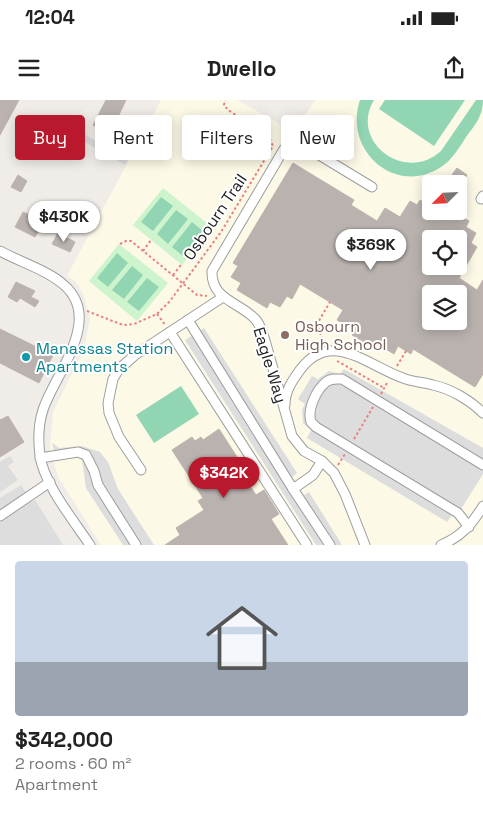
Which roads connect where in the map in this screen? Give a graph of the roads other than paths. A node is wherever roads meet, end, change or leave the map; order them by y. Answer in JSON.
{"nodes":[{"id":1,"x":372,"y":187,"type":"dead end"},
{"id":2,"x":0,"y":251,"type":"edge"},
{"id":3,"x":223,"y":297,"type":"junction"},
{"id":4,"x":188,"y":320,"type":"junction"},
{"id":5,"x":170,"y":332,"type":"junction"},
{"id":6,"x":483,"y":412,"type":"edge"},
{"id":7,"x":285,"y":415,"type":"junction"},
{"id":8,"x":40,"y":458,"type":"junction"},
{"id":9,"x":322,"y":461,"type":"junction"},
{"id":10,"x":483,"y":465,"type":"edge"},
{"id":11,"x":141,"y":470,"type":"dead end"},
{"id":12,"x":50,"y":482,"type":"junction"},
{"id":13,"x":293,"y":489,"type":"junction"},
{"id":14,"x":483,"y":506,"type":"edge"},
{"id":15,"x":0,"y":516,"type":"edge"},
{"id":16,"x":469,"y":527,"type":"junction"},
{"id":17,"x":90,"y":545,"type":"edge"},
{"id":18,"x":136,"y":545,"type":"edge"},
{"id":19,"x":306,"y":545,"type":"edge"},
{"id":20,"x":330,"y":545,"type":"edge"},
{"id":21,"x":365,"y":545,"type":"edge"},
{"id":22,"x":441,"y":545,"type":"edge"}],
"edges":[{"from":1,"to":3,"type":"street"},
{"from":2,"to":8,"type":"street"},
{"from":3,"to":4,"type":"street"},
{"from":3,"to":7,"type":"street","name":"Eagle Way"},
{"from":4,"to":5,"type":"street"},
{"from":4,"to":13,"type":"street"},
{"from":5,"to":11,"type":"street"},
{"from":5,"to":19,"type":"street"},
{"from":6,"to":7,"type":"street"},
{"from":7,"to":9,"type":"street","name":"Eagle Way"},
{"from":8,"to":12,"type":"street"},
{"from":8,"to":18,"type":"street"},
{"from":9,"to":13,"type":"street"},
{"from":9,"to":21,"type":"street","name":"Eagle Way"},
{"from":10,"to":16,"type":"street"},
{"from":12,"to":15,"type":"street"},
{"from":12,"to":17,"type":"street"},
{"from":13,"to":20,"type":"street"},
{"from":14,"to":16,"type":"street"},
{"from":16,"to":22,"type":"street"}]}
